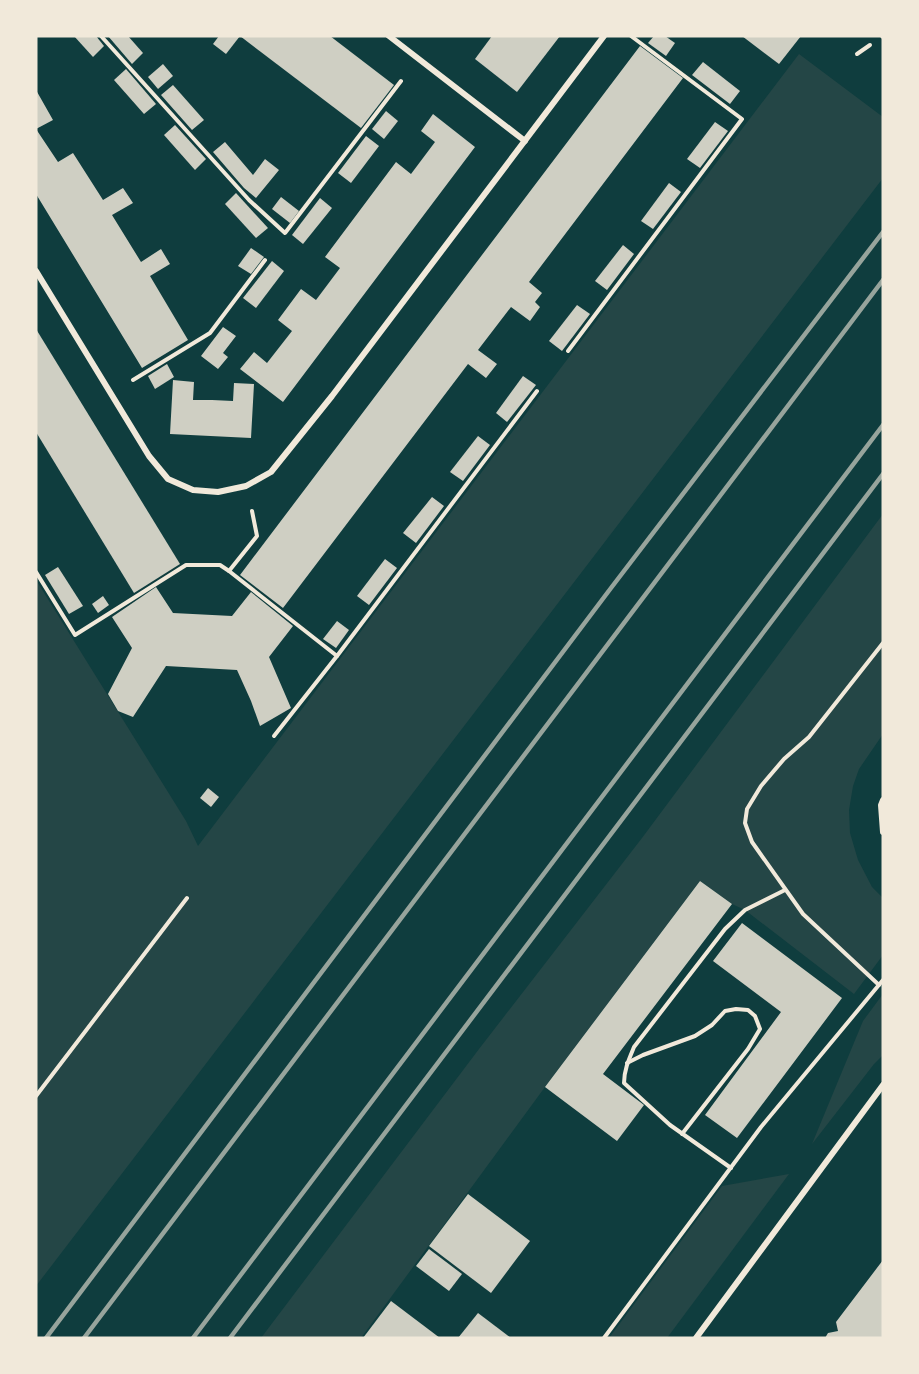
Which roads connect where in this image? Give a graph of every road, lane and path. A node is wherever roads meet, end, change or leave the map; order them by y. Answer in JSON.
{"nodes":[{"id":1,"x":101,"y":36,"type":"edge"},
{"id":2,"x":389,"y":36,"type":"edge"},
{"id":3,"x":604,"y":36,"type":"edge"},
{"id":4,"x":630,"y":36,"type":"edge"},
{"id":5,"x":870,"y":45,"type":"dead end"},
{"id":6,"x":857,"y":54,"type":"dead end"},
{"id":7,"x":418,"y":59,"type":"junction"},
{"id":8,"x":525,"y":141,"type":"junction"},
{"id":9,"x":265,"y":260,"type":"dead end"},
{"id":10,"x":36,"y":271,"type":"edge"},
{"id":11,"x":568,"y":351,"type":"dead end"},
{"id":12,"x":132,"y":380,"type":"dead end"},
{"id":13,"x":537,"y":391,"type":"dead end"},
{"id":14,"x":246,"y":486,"type":"junction"},
{"id":15,"x":229,"y":571,"type":"junction"},
{"id":16,"x":36,"y":572,"type":"edge"},
{"id":17,"x":883,"y":643,"type":"edge"},
{"id":18,"x":336,"y":656,"type":"junction"},
{"id":19,"x":274,"y":736,"type":"dead end"},
{"id":20,"x":883,"y":800,"type":"edge"},
{"id":21,"x":883,"y":832,"type":"edge"},
{"id":22,"x":785,"y":890,"type":"junction"},
{"id":23,"x":187,"y":898,"type":"dead end"},
{"id":24,"x":883,"y":980,"type":"edge"},
{"id":25,"x":879,"y":985,"type":"junction"},
{"id":26,"x":626,"y":1064,"type":"junction"},
{"id":27,"x":883,"y":1085,"type":"edge"},
{"id":28,"x":36,"y":1096,"type":"edge"},
{"id":29,"x":682,"y":1134,"type":"junction"},
{"id":30,"x":731,"y":1168,"type":"junction"},
{"id":31,"x":604,"y":1338,"type":"edge"},
{"id":32,"x":696,"y":1338,"type":"edge"}],
"edges":[{"from":1,"to":7,"type":"path"},
{"from":2,"to":7,"type":"street"},
{"from":3,"to":8,"type":"street"},
{"from":4,"to":11,"type":"path"},
{"from":5,"to":6,"type":"path"},
{"from":7,"to":8,"type":"street"},
{"from":8,"to":14,"type":"street"},
{"from":9,"to":12,"type":"path"},
{"from":10,"to":14,"type":"street"},
{"from":13,"to":18,"type":"path"},
{"from":14,"to":15,"type":"path"},
{"from":15,"to":16,"type":"path"},
{"from":15,"to":18,"type":"path"},
{"from":17,"to":22,"type":"path"},
{"from":18,"to":19,"type":"path"},
{"from":20,"to":21,"type":"street"},
{"from":22,"to":25,"type":"path"},
{"from":22,"to":26,"type":"path"},
{"from":23,"to":28,"type":"path"},
{"from":24,"to":25,"type":"path"},
{"from":25,"to":30,"type":"path"},
{"from":26,"to":29,"type":"path"},
{"from":26,"to":29,"type":"path"},
{"from":27,"to":32,"type":"street"},
{"from":29,"to":30,"type":"path"},
{"from":30,"to":31,"type":"path"}]}
